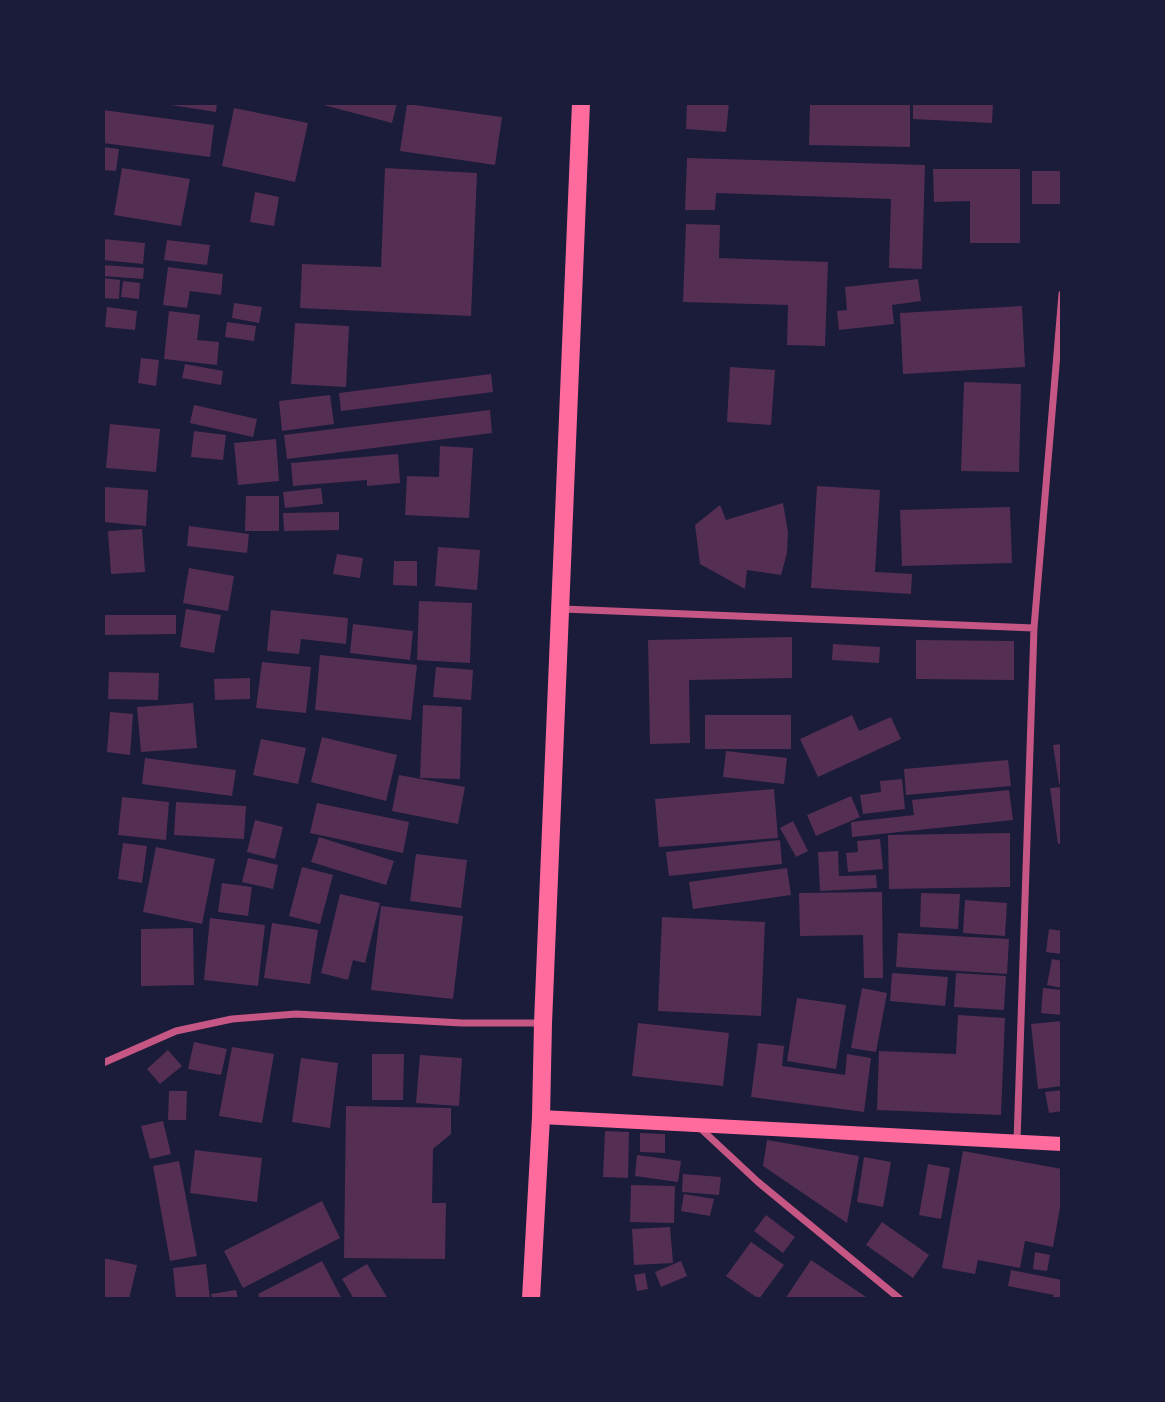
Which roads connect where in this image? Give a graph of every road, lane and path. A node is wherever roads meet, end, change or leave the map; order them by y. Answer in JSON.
{"nodes":[{"id":1,"x":581,"y":103,"type":"edge"},
{"id":2,"x":1062,"y":294,"type":"edge"},
{"id":3,"x":561,"y":609,"type":"junction"},
{"id":4,"x":1034,"y":628,"type":"junction"},
{"id":5,"x":543,"y":1023,"type":"junction"},
{"id":6,"x":103,"y":1063,"type":"edge"},
{"id":7,"x":541,"y":1117,"type":"junction"},
{"id":8,"x":699,"y":1126,"type":"junction"},
{"id":9,"x":1017,"y":1141,"type":"junction"},
{"id":10,"x":1062,"y":1144,"type":"edge"},
{"id":11,"x":531,"y":1299,"type":"edge"},
{"id":12,"x":900,"y":1299,"type":"edge"}],
"edges":[{"from":1,"to":3,"type":"main road"},
{"from":2,"to":4,"type":"street"},
{"from":3,"to":4,"type":"street"},
{"from":3,"to":5,"type":"main road"},
{"from":4,"to":9,"type":"street"},
{"from":5,"to":6,"type":"street"},
{"from":5,"to":7,"type":"main road"},
{"from":7,"to":8,"type":"main road"},
{"from":7,"to":11,"type":"main road"},
{"from":8,"to":9,"type":"main road"},
{"from":8,"to":12,"type":"street"},
{"from":9,"to":10,"type":"main road"}]}
